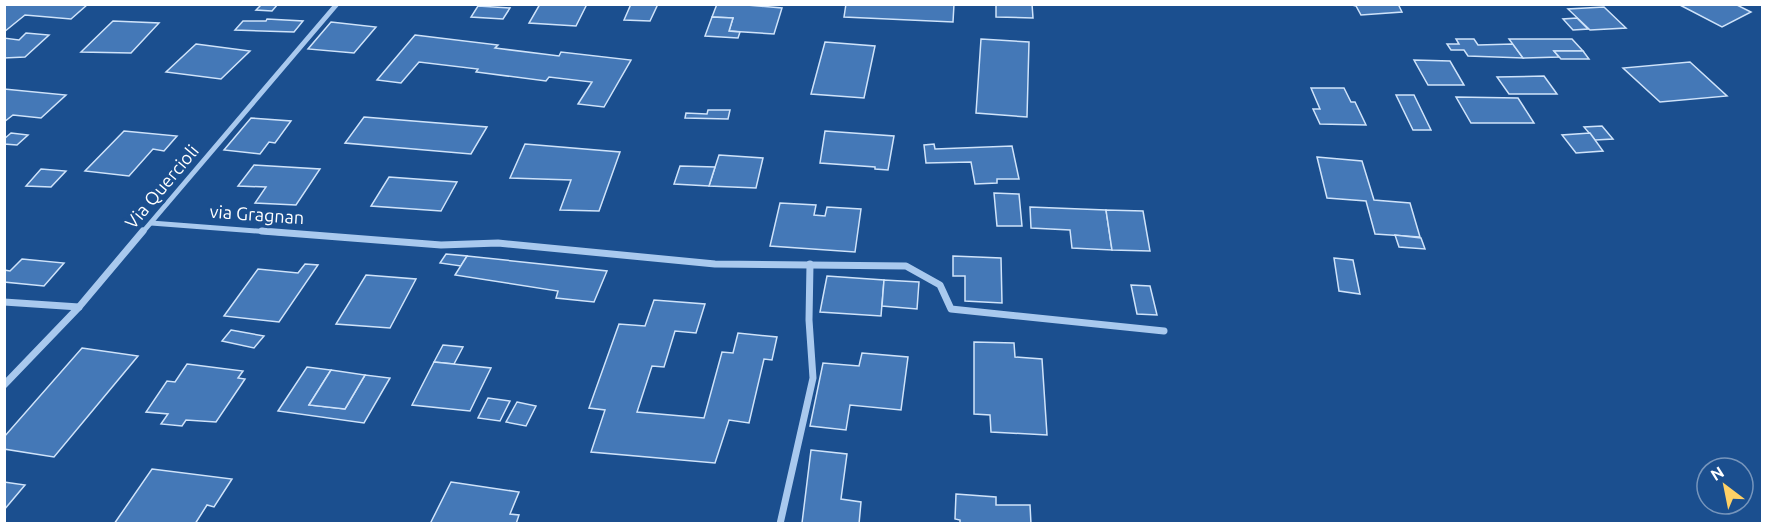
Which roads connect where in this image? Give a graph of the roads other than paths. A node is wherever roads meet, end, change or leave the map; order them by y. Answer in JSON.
{"nodes":[{"id":1,"x":337,"y":4,"type":"edge"},
{"id":2,"x":151,"y":223,"type":"junction"},
{"id":3,"x":810,"y":264,"type":"junction"},
{"id":4,"x":4,"y":303,"type":"edge"},
{"id":5,"x":79,"y":306,"type":"junction"},
{"id":6,"x":1164,"y":331,"type":"dead end"},
{"id":7,"x":4,"y":385,"type":"edge"},
{"id":8,"x":780,"y":524,"type":"edge"}],
"edges":[{"from":1,"to":2,"type":"street","name":"Via Quercioli"},
{"from":2,"to":3,"type":"street","name":"via Gragnan"},
{"from":2,"to":5,"type":"street","name":"Via Quercioli"},
{"from":3,"to":6,"type":"street","name":"via Gragnan"},
{"from":3,"to":8,"type":"street"},
{"from":4,"to":5,"type":"street"},
{"from":5,"to":7,"type":"street","name":"Via Quercioli"}]}
